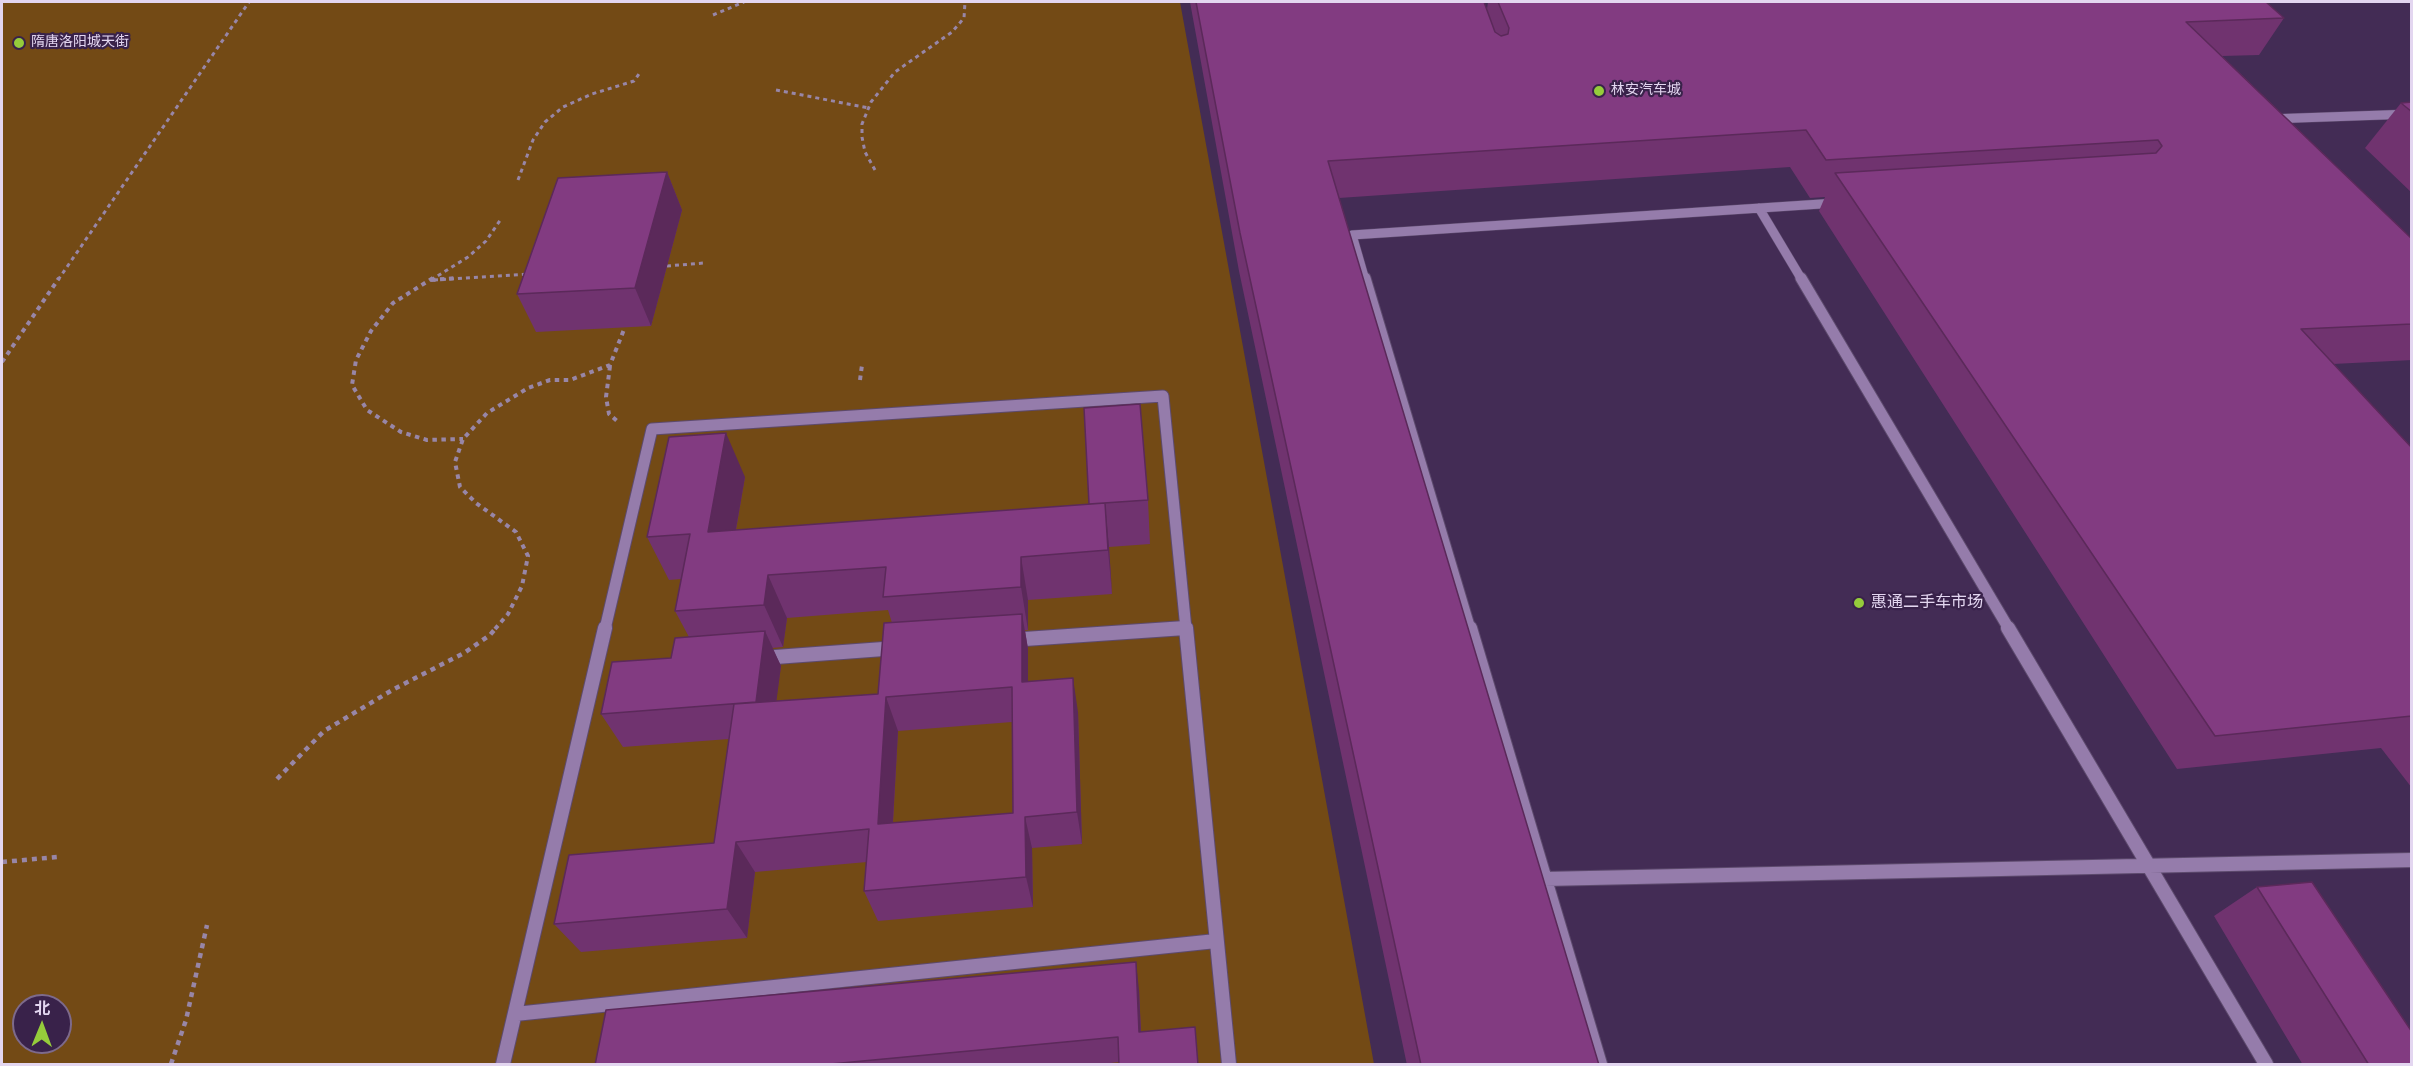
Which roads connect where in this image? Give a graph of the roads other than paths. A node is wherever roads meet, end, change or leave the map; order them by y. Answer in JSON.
{"nodes":[{"id":1,"x":2412,"y":114,"type":"edge"},
{"id":2,"x":2277,"y":127,"type":"edge"},
{"id":3,"x":1852,"y":202,"type":"edge"},
{"id":4,"x":1759,"y":208,"type":"junction"},
{"id":5,"x":1185,"y":628,"type":"junction"},
{"id":6,"x":997,"y":641,"type":"edge"},
{"id":7,"x":914,"y":647,"type":"edge"},
{"id":8,"x":749,"y":659,"type":"edge"},
{"id":9,"x":2412,"y":860,"type":"edge"},
{"id":10,"x":2148,"y":866,"type":"junction"},
{"id":11,"x":1544,"y":879,"type":"junction"},
{"id":12,"x":1216,"y":941,"type":"junction"},
{"id":13,"x":515,"y":1014,"type":"junction"},
{"id":14,"x":503,"y":1065,"type":"edge"},
{"id":15,"x":1229,"y":1065,"type":"edge"},
{"id":16,"x":1600,"y":1065,"type":"edge"},
{"id":17,"x":2266,"y":1065,"type":"edge"}],
"edges":[{"from":1,"to":2,"type":"lane"},
{"from":3,"to":4,"type":"lane"},
{"from":4,"to":10,"type":"lane"},
{"from":4,"to":11,"type":"lane"},
{"from":5,"to":6,"type":"lane"},
{"from":5,"to":12,"type":"lane"},
{"from":5,"to":13,"type":"lane"},
{"from":7,"to":8,"type":"lane"},
{"from":9,"to":10,"type":"lane"},
{"from":10,"to":11,"type":"lane"},
{"from":10,"to":17,"type":"lane"},
{"from":11,"to":16,"type":"lane"},
{"from":12,"to":13,"type":"lane"},
{"from":12,"to":15,"type":"lane"},
{"from":13,"to":14,"type":"lane"}]}
